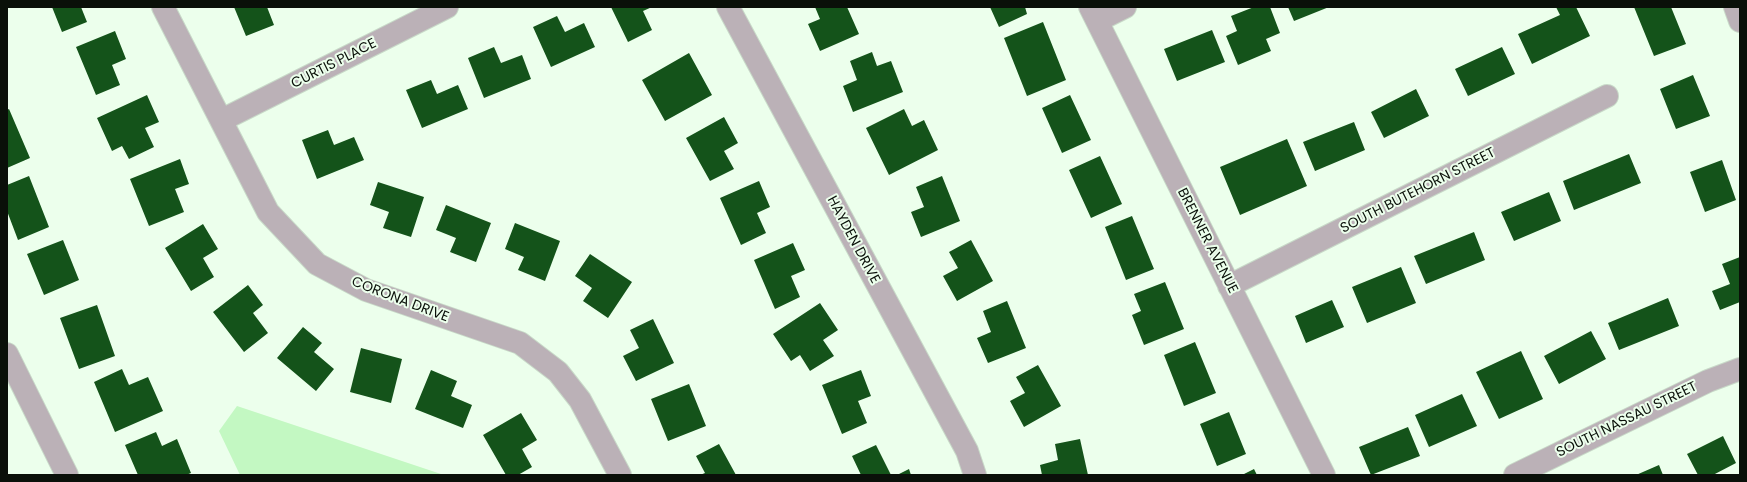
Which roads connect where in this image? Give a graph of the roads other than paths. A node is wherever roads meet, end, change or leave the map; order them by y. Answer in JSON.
{"nodes":[{"id":1,"x":163,"y":7,"type":"edge"},
{"id":2,"x":447,"y":7,"type":"edge"},
{"id":3,"x":728,"y":7,"type":"edge"},
{"id":4,"x":1125,"y":7,"type":"edge"},
{"id":5,"x":1735,"y":7,"type":"edge"},
{"id":6,"x":1093,"y":14,"type":"edge"},
{"id":7,"x":1740,"y":21,"type":"edge"},
{"id":8,"x":1607,"y":96,"type":"dead end"},
{"id":9,"x":222,"y":120,"type":"junction"},
{"id":10,"x":1229,"y":286,"type":"junction"},
{"id":11,"x":7,"y":354,"type":"edge"},
{"id":12,"x":1740,"y":369,"type":"edge"},
{"id":13,"x":66,"y":475,"type":"edge"},
{"id":14,"x":620,"y":475,"type":"edge"},
{"id":15,"x":975,"y":475,"type":"edge"},
{"id":16,"x":1324,"y":475,"type":"edge"},
{"id":17,"x":1515,"y":475,"type":"edge"}],
"edges":[{"from":1,"to":9,"type":"street","name":"CORONA DRIVE"},
{"from":2,"to":9,"type":"street","name":"CURTIS PLACE"},
{"from":3,"to":15,"type":"street","name":"HAYDEN DRIVE"},
{"from":4,"to":6,"type":"street"},
{"from":5,"to":7,"type":"street"},
{"from":6,"to":10,"type":"street","name":"BRENNER AVENUE"},
{"from":8,"to":10,"type":"street","name":"SOUTH BUTEHORN STREET"},
{"from":9,"to":14,"type":"street","name":"CORONA DRIVE"},
{"from":10,"to":16,"type":"street","name":"BRENNER AVENUE"},
{"from":11,"to":13,"type":"street"},
{"from":12,"to":17,"type":"street","name":"SOUTH NASSAU STREET"}]}
